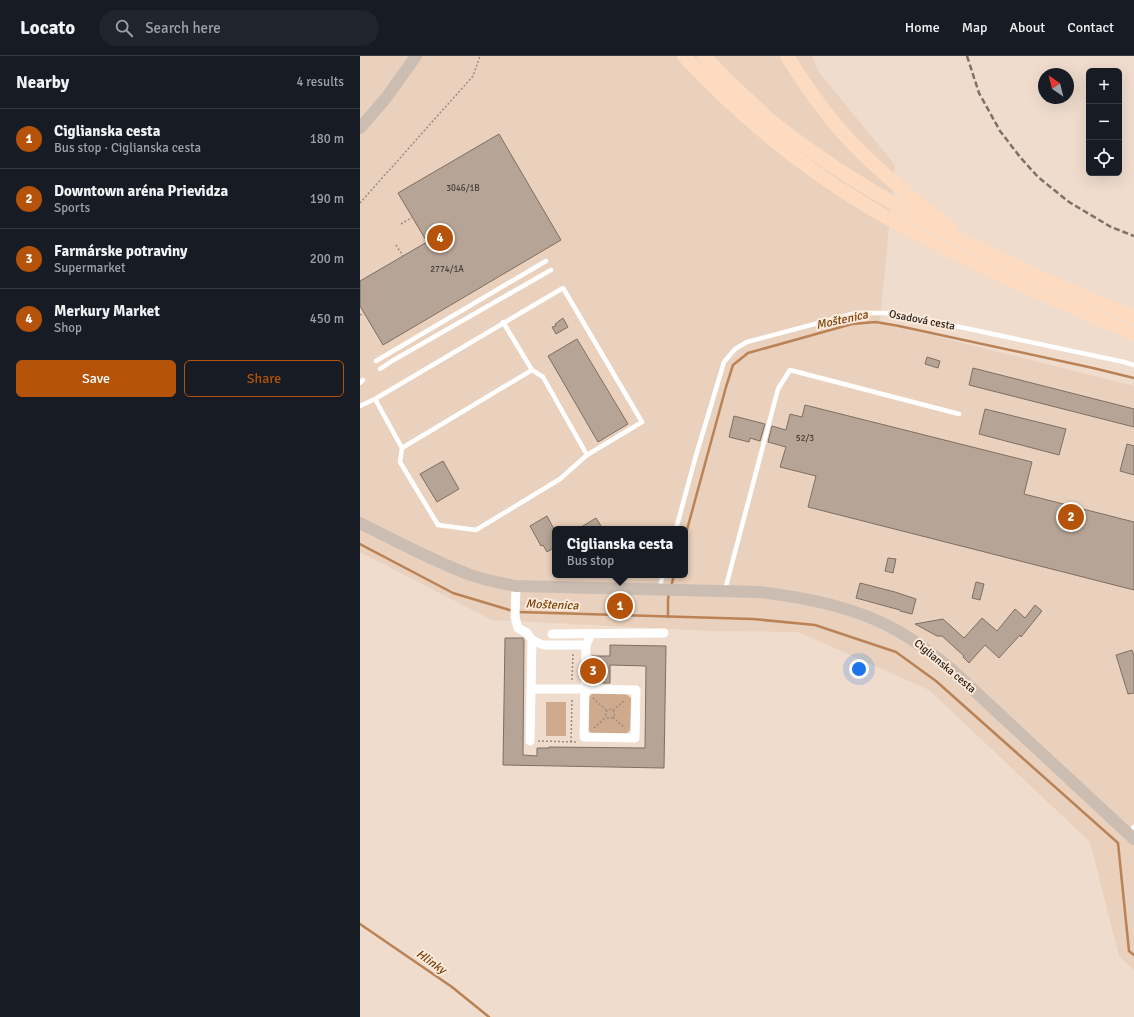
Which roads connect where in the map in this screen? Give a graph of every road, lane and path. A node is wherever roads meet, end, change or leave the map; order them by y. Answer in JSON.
{"nodes":[{"id":1,"x":416,"y":56,"type":"edge"},
{"id":2,"x":480,"y":56,"type":"edge"},
{"id":3,"x":684,"y":56,"type":"edge"},
{"id":4,"x":704,"y":56,"type":"edge"},
{"id":5,"x":787,"y":56,"type":"edge"},
{"id":6,"x":360,"y":128,"type":"edge"},
{"id":7,"x":360,"y":203,"type":"edge"},
{"id":8,"x":412,"y":217,"type":"dead end"},
{"id":9,"x":401,"y":224,"type":"dead end"},
{"id":10,"x":396,"y":245,"type":"dead end"},
{"id":11,"x":969,"y":245,"type":"junction"},
{"id":12,"x":403,"y":256,"type":"dead end"},
{"id":13,"x":546,"y":261,"type":"dead end"},
{"id":14,"x":551,"y":270,"type":"dead end"},
{"id":15,"x":364,"y":313,"type":"dead end"},
{"id":16,"x":360,"y":315,"type":"edge"},
{"id":17,"x":1134,"y":317,"type":"edge"},
{"id":18,"x":503,"y":322,"type":"junction"},
{"id":19,"x":1134,"y":334,"type":"edge"},
{"id":20,"x":376,"y":361,"type":"dead end"},
{"id":21,"x":1134,"y":365,"type":"edge"},
{"id":22,"x":380,"y":368,"type":"dead end"},
{"id":23,"x":532,"y":370,"type":"junction"},
{"id":24,"x":374,"y":399,"type":"junction"},
{"id":25,"x":360,"y":406,"type":"edge"},
{"id":26,"x":959,"y":414,"type":"dead end"},
{"id":27,"x":402,"y":448,"type":"junction"},
{"id":28,"x":587,"y":455,"type":"junction"},
{"id":29,"x":360,"y":523,"type":"edge"},
{"id":30,"x":677,"y":526,"type":"edge"},
{"id":31,"x":664,"y":578,"type":"edge"},
{"id":32,"x":516,"y":586,"type":"junction"},
{"id":33,"x":667,"y":589,"type":"junction"},
{"id":34,"x":725,"y":590,"type":"junction"},
{"id":35,"x":664,"y":633,"type":"dead end"},
{"id":36,"x":552,"y":634,"type":"dead end"},
{"id":37,"x":591,"y":634,"type":"junction"},
{"id":38,"x":532,"y":640,"type":"junction"},
{"id":39,"x":586,"y":645,"type":"junction"},
{"id":40,"x":531,"y":689,"type":"junction"},
{"id":41,"x":585,"y":689,"type":"junction"},
{"id":42,"x":636,"y":690,"type":"junction"},
{"id":43,"x":613,"y":710,"type":"junction"},
{"id":44,"x":606,"y":717,"type":"junction"},
{"id":45,"x":613,"y":717,"type":"junction"},
{"id":46,"x":584,"y":737,"type":"junction"},
{"id":47,"x":635,"y":738,"type":"junction"},
{"id":48,"x":530,"y":741,"type":"joint"},
{"id":49,"x":1132,"y":833,"type":"edge"}],
"edges":[{"from":1,"to":6,"type":"street"},
{"from":2,"to":7,"type":"path"},
{"from":3,"to":19,"type":"main road"},
{"from":4,"to":11,"type":"main road"},
{"from":5,"to":11,"type":"main road"},
{"from":8,"to":9,"type":"path"},
{"from":10,"to":12,"type":"path"},
{"from":11,"to":17,"type":"main road"},
{"from":13,"to":20,"type":"lane"},
{"from":14,"to":22,"type":"lane"},
{"from":15,"to":16,"type":"path"},
{"from":18,"to":23,"type":"lane"},
{"from":18,"to":24,"type":"lane"},
{"from":18,"to":28,"type":"lane"},
{"from":21,"to":30,"type":"lane","name":"Osadová cesta"},
{"from":23,"to":27,"type":"lane"},
{"from":23,"to":28,"type":"lane"},
{"from":24,"to":25,"type":"lane"},
{"from":24,"to":27,"type":"lane"},
{"from":26,"to":34,"type":"lane"},
{"from":27,"to":28,"type":"lane"},
{"from":29,"to":32,"type":"street","name":"Ciglianska cesta"},
{"from":31,"to":33,"type":"lane"},
{"from":32,"to":33,"type":"street","name":"Ciglianska cesta"},
{"from":32,"to":38,"type":"street"},
{"from":33,"to":34,"type":"street","name":"Ciglianska cesta"},
{"from":34,"to":49,"type":"street","name":"Ciglianska cesta"},
{"from":35,"to":37,"type":"street"},
{"from":36,"to":37,"type":"street"},
{"from":37,"to":39,"type":"street"},
{"from":38,"to":39,"type":"street"},
{"from":38,"to":40,"type":"street"},
{"from":39,"to":41,"type":"street"},
{"from":40,"to":41,"type":"street"},
{"from":40,"to":48,"type":"street"},
{"from":41,"to":42,"type":"street"},
{"from":41,"to":46,"type":"street"},
{"from":42,"to":43,"type":"path"},
{"from":42,"to":47,"type":"street"},
{"from":43,"to":44,"type":"path"},
{"from":43,"to":45,"type":"path"},
{"from":44,"to":45,"type":"path"},
{"from":44,"to":46,"type":"path"},
{"from":45,"to":47,"type":"path"},
{"from":46,"to":47,"type":"street"},
{"from":46,"to":48,"type":"path"}]}
